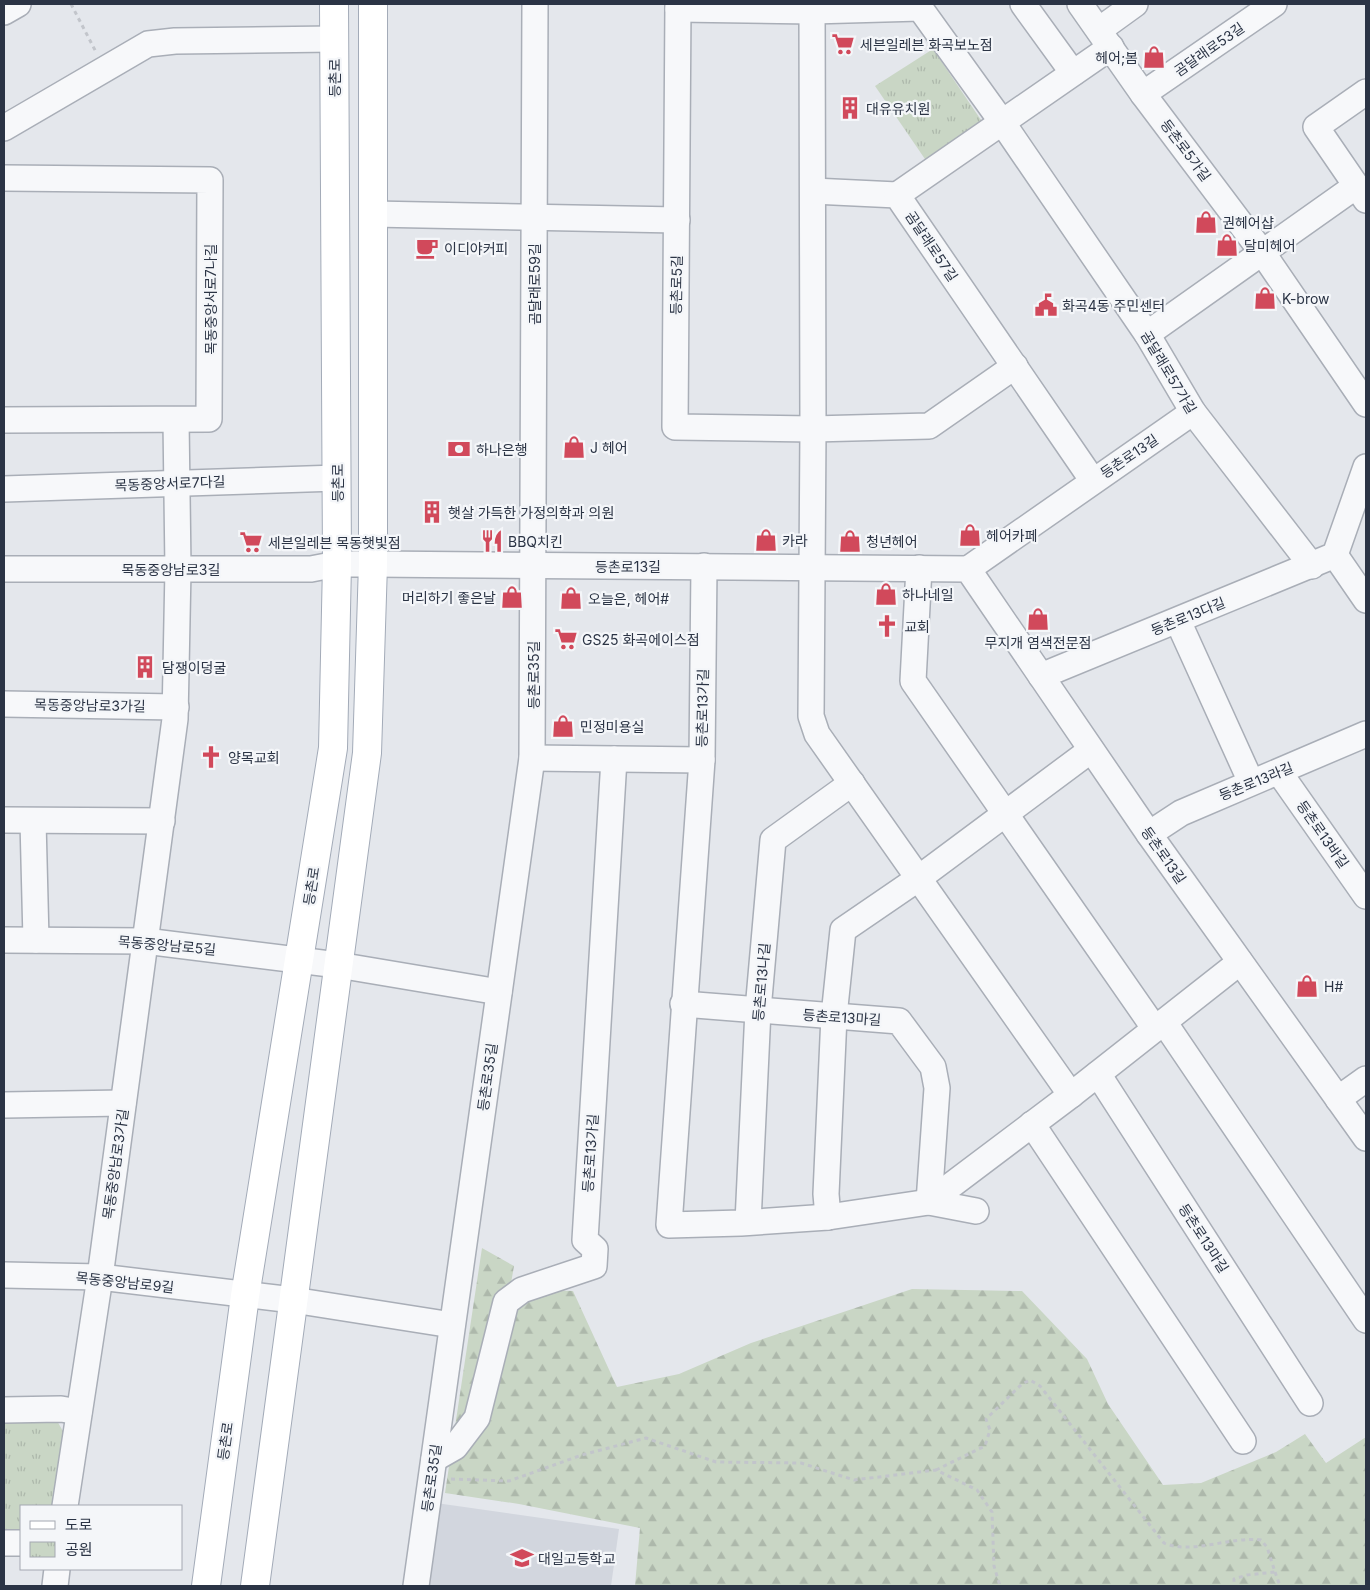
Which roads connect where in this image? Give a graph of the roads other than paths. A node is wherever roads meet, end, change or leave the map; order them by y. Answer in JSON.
{"nodes":[{"id":1,"x":18,"y":4,"type":"edge"},
{"id":2,"x":334,"y":4,"type":"edge"},
{"id":3,"x":373,"y":4,"type":"edge"},
{"id":4,"x":535,"y":4,"type":"edge"},
{"id":5,"x":1023,"y":4,"type":"edge"},
{"id":6,"x":1080,"y":4,"type":"edge"},
{"id":7,"x":1135,"y":4,"type":"edge"},
{"id":8,"x":678,"y":6,"type":"edge"},
{"id":9,"x":812,"y":7,"type":"edge"},
{"id":10,"x":1261,"y":8,"type":"edge"},
{"id":11,"x":4,"y":12,"type":"edge"},
{"id":12,"x":334,"y":39,"type":"junction"},
{"id":13,"x":1105,"y":39,"type":"junction"},
{"id":14,"x":1073,"y":73,"type":"junction"},
{"id":15,"x":1366,"y":92,"type":"edge"},
{"id":16,"x":1143,"y":94,"type":"junction"},
{"id":17,"x":1002,"y":122,"type":"junction"},
{"id":18,"x":4,"y":128,"type":"edge"},
{"id":19,"x":4,"y":178,"type":"edge"},
{"id":20,"x":813,"y":191,"type":"junction"},
{"id":21,"x":1361,"y":193,"type":"edge"},
{"id":22,"x":897,"y":195,"type":"junction"},
{"id":23,"x":373,"y":214,"type":"junction"},
{"id":24,"x":534,"y":217,"type":"junction"},
{"id":25,"x":677,"y":220,"type":"junction"},
{"id":26,"x":1262,"y":252,"type":"junction"},
{"id":27,"x":1147,"y":334,"type":"junction"},
{"id":28,"x":1015,"y":366,"type":"junction"},
{"id":29,"x":1366,"y":404,"type":"edge"},
{"id":30,"x":1193,"y":412,"type":"junction"},
{"id":31,"x":4,"y":420,"type":"edge"},
{"id":32,"x":176,"y":420,"type":"junction"},
{"id":33,"x":813,"y":429,"type":"junction"},
{"id":34,"x":1366,"y":467,"type":"edge"},
{"id":35,"x":337,"y":478,"type":"junction"},
{"id":36,"x":1093,"y":481,"type":"junction"},
{"id":37,"x":177,"y":482,"type":"junction"},
{"id":38,"x":4,"y":489,"type":"edge"},
{"id":39,"x":1335,"y":555,"type":"junction"},
{"id":40,"x":337,"y":564,"type":"junction"},
{"id":41,"x":373,"y":564,"type":"junction"},
{"id":42,"x":534,"y":565,"type":"junction"},
{"id":43,"x":704,"y":566,"type":"junction"},
{"id":44,"x":1312,"y":566,"type":"junction"},
{"id":45,"x":812,"y":568,"type":"junction"},
{"id":46,"x":919,"y":568,"type":"junction"},
{"id":47,"x":4,"y":569,"type":"edge"},
{"id":48,"x":178,"y":569,"type":"junction"},
{"id":49,"x":968,"y":569,"type":"junction"},
{"id":50,"x":1366,"y":600,"type":"edge"},
{"id":51,"x":1178,"y":621,"type":"junction"},
{"id":52,"x":1041,"y":676,"type":"junction"},
{"id":53,"x":4,"y":704,"type":"edge"},
{"id":54,"x":176,"y":707,"type":"junction"},
{"id":55,"x":1366,"y":734,"type":"edge"},
{"id":56,"x":1091,"y":750,"type":"junction"},
{"id":57,"x":532,"y":758,"type":"junction"},
{"id":58,"x":614,"y":759,"type":"junction"},
{"id":59,"x":702,"y":760,"type":"junction"},
{"id":60,"x":1279,"y":772,"type":"junction"},
{"id":61,"x":1251,"y":782,"type":"junction"},
{"id":62,"x":852,"y":783,"type":"junction"},
{"id":63,"x":1006,"y":814,"type":"junction"},
{"id":64,"x":4,"y":820,"type":"edge"},
{"id":65,"x":162,"y":821,"type":"junction"},
{"id":66,"x":33,"y":822,"type":"junction"},
{"id":67,"x":1149,"y":834,"type":"junction"},
{"id":68,"x":919,"y":878,"type":"junction"},
{"id":69,"x":1366,"y":896,"type":"edge"},
{"id":70,"x":4,"y":940,"type":"edge"},
{"id":71,"x":36,"y":940,"type":"junction"},
{"id":72,"x":145,"y":941,"type":"junction"},
{"id":73,"x":299,"y":960,"type":"junction"},
{"id":74,"x":1240,"y":962,"type":"junction"},
{"id":75,"x":338,"y":965,"type":"junction"},
{"id":76,"x":499,"y":992,"type":"junction"},
{"id":77,"x":683,"y":1004,"type":"junction"},
{"id":78,"x":758,"y":1010,"type":"junction"},
{"id":79,"x":834,"y":1016,"type":"junction"},
{"id":80,"x":1160,"y":1025,"type":"junction"},
{"id":81,"x":1098,"y":1074,"type":"junction"},
{"id":82,"x":1366,"y":1079,"type":"edge"},
{"id":83,"x":1071,"y":1095,"type":"junction"},
{"id":84,"x":1338,"y":1099,"type":"junction"},
{"id":85,"x":123,"y":1103,"type":"junction"},
{"id":86,"x":4,"y":1105,"type":"edge"},
{"id":87,"x":1032,"y":1124,"type":"junction"},
{"id":88,"x":1366,"y":1138,"type":"edge"},
{"id":89,"x":929,"y":1202,"type":"junction"},
{"id":90,"x":976,"y":1211,"type":"dead end"},
{"id":91,"x":828,"y":1217,"type":"junction"},
{"id":92,"x":748,"y":1222,"type":"junction"},
{"id":93,"x":4,"y":1275,"type":"edge"},
{"id":94,"x":100,"y":1277,"type":"junction"},
{"id":95,"x":245,"y":1296,"type":"junction"},
{"id":96,"x":293,"y":1300,"type":"junction"},
{"id":97,"x":1366,"y":1320,"type":"edge"},
{"id":98,"x":452,"y":1324,"type":"junction"},
{"id":99,"x":1310,"y":1403,"type":"dead end"},
{"id":100,"x":4,"y":1410,"type":"edge"},
{"id":101,"x":79,"y":1412,"type":"junction"},
{"id":102,"x":1243,"y":1441,"type":"dead end"},
{"id":103,"x":432,"y":1468,"type":"junction"},
{"id":104,"x":65,"y":1505,"type":"edge"},
{"id":105,"x":4,"y":1543,"type":"edge"},
{"id":106,"x":20,"y":1543,"type":"edge"},
{"id":107,"x":57,"y":1570,"type":"edge"},
{"id":108,"x":55,"y":1586,"type":"edge"},
{"id":109,"x":206,"y":1586,"type":"edge"},
{"id":110,"x":255,"y":1586,"type":"edge"},
{"id":111,"x":416,"y":1586,"type":"edge"}],
"edges":[{"from":1,"to":11,"type":"street"},
{"from":2,"to":12,"type":"main road","name":"등촌로"},
{"from":3,"to":23,"type":"main road"},
{"from":4,"to":24,"type":"street","name":"곰달래로59길"},
{"from":5,"to":14,"type":"street"},
{"from":6,"to":13,"type":"street","name":"등촌로5가길"},
{"from":7,"to":13,"type":"street"},
{"from":8,"to":9,"type":"street"},
{"from":8,"to":25,"type":"street","name":"등촌로5길"},
{"from":9,"to":17,"type":"street","name":"곰달래로57가길"},
{"from":9,"to":20,"type":"street"},
{"from":10,"to":16,"type":"street","name":"곰달래로53길"},
{"from":12,"to":18,"type":"street"},
{"from":12,"to":35,"type":"main road","name":"등촌로"},
{"from":13,"to":14,"type":"street"},
{"from":13,"to":16,"type":"street","name":"등촌로5가길"},
{"from":14,"to":17,"type":"street"},
{"from":15,"to":21,"type":"street"},
{"from":16,"to":26,"type":"street","name":"등촌로5가길"},
{"from":17,"to":22,"type":"street"},
{"from":17,"to":27,"type":"street","name":"곰달래로57가길"},
{"from":19,"to":32,"type":"street","name":"목동중앙서로7나길"},
{"from":20,"to":22,"type":"street"},
{"from":20,"to":33,"type":"street"},
{"from":21,"to":26,"type":"street"},
{"from":22,"to":28,"type":"street","name":"곰달래로57길"},
{"from":23,"to":24,"type":"street"},
{"from":23,"to":41,"type":"main road"},
{"from":24,"to":25,"type":"street"},
{"from":24,"to":42,"type":"street","name":"곰달래로59길"},
{"from":25,"to":33,"type":"street","name":"등촌로5길"},
{"from":26,"to":27,"type":"street"},
{"from":26,"to":29,"type":"street","name":"등촌로5가길"},
{"from":27,"to":30,"type":"street","name":"곰달래로57가길"},
{"from":28,"to":33,"type":"street"},
{"from":28,"to":36,"type":"street","name":"곰달래로57길"},
{"from":30,"to":36,"type":"street","name":"등촌로13길"},
{"from":30,"to":44,"type":"street","name":"곰달래로57가길"},
{"from":31,"to":32,"type":"street","name":"목동중앙서로7나길"},
{"from":32,"to":37,"type":"street","name":"목동중앙남로3가길"},
{"from":33,"to":45,"type":"street"},
{"from":34,"to":39,"type":"street"},
{"from":35,"to":37,"type":"street","name":"목동중앙서로7다길"},
{"from":35,"to":40,"type":"main road","name":"등촌로"},
{"from":36,"to":49,"type":"street","name":"등촌로13길"},
{"from":37,"to":38,"type":"street","name":"목동중앙서로7다길"},
{"from":37,"to":48,"type":"street","name":"목동중앙남로3가길"},
{"from":39,"to":44,"type":"street","name":"등촌로13다길"},
{"from":39,"to":50,"type":"street"},
{"from":40,"to":41,"type":"street","name":"등촌로13길"},
{"from":40,"to":48,"type":"street","name":"목동중앙남로3길"},
{"from":40,"to":73,"type":"main road","name":"등촌로"},
{"from":41,"to":42,"type":"street","name":"등촌로13길"},
{"from":41,"to":75,"type":"main road"},
{"from":42,"to":43,"type":"street","name":"등촌로13길"},
{"from":42,"to":57,"type":"street","name":"등촌로35길"},
{"from":43,"to":45,"type":"street","name":"등촌로13길"},
{"from":43,"to":59,"type":"street","name":"등촌로13가길"},
{"from":44,"to":51,"type":"street","name":"등촌로13다길"},
{"from":45,"to":46,"type":"street","name":"등촌로13길"},
{"from":45,"to":62,"type":"street"},
{"from":46,"to":49,"type":"street","name":"등촌로13길"},
{"from":46,"to":63,"type":"street"},
{"from":47,"to":48,"type":"street","name":"목동중앙남로3길"},
{"from":48,"to":54,"type":"street","name":"목동중앙남로3가길"},
{"from":49,"to":52,"type":"street","name":"등촌로13길"},
{"from":51,"to":52,"type":"street","name":"등촌로13다길"},
{"from":51,"to":61,"type":"street"},
{"from":52,"to":56,"type":"street","name":"등촌로13길"},
{"from":53,"to":54,"type":"street","name":"목동중앙남로3가길"},
{"from":54,"to":65,"type":"street","name":"목동중앙남로3가길"},
{"from":55,"to":60,"type":"street","name":"등촌로13라길"},
{"from":56,"to":63,"type":"street"},
{"from":56,"to":67,"type":"street","name":"등촌로13길"},
{"from":57,"to":58,"type":"street","name":"등촌로13가길"},
{"from":57,"to":76,"type":"street","name":"등촌로35길"},
{"from":58,"to":59,"type":"street","name":"등촌로13가길"},
{"from":58,"to":103,"type":"street","name":"등촌로13가길"},
{"from":59,"to":77,"type":"street","name":"등촌로13가길"},
{"from":60,"to":61,"type":"street","name":"등촌로13라길"},
{"from":60,"to":69,"type":"street","name":"등촌로13바길"},
{"from":61,"to":67,"type":"street","name":"등촌로13라길"},
{"from":62,"to":68,"type":"street"},
{"from":62,"to":78,"type":"street","name":"등촌로13나길"},
{"from":63,"to":68,"type":"street"},
{"from":63,"to":80,"type":"street"},
{"from":64,"to":66,"type":"street"},
{"from":65,"to":66,"type":"street"},
{"from":65,"to":72,"type":"street","name":"목동중앙남로3가길"},
{"from":66,"to":71,"type":"street"},
{"from":67,"to":74,"type":"street","name":"등촌로13길"},
{"from":68,"to":79,"type":"street"},
{"from":68,"to":83,"type":"street"},
{"from":70,"to":71,"type":"street","name":"목동중앙남로5길"},
{"from":71,"to":72,"type":"street","name":"목동중앙남로5길"},
{"from":72,"to":73,"type":"street","name":"목동중앙남로5길"},
{"from":72,"to":85,"type":"street","name":"목동중앙남로3가길"},
{"from":73,"to":75,"type":"street"},
{"from":73,"to":95,"type":"main road","name":"등촌로"},
{"from":74,"to":80,"type":"street"},
{"from":74,"to":84,"type":"street","name":"등촌로13길"},
{"from":75,"to":76,"type":"street"},
{"from":75,"to":96,"type":"main road"},
{"from":76,"to":98,"type":"street","name":"등촌로35길"},
{"from":77,"to":78,"type":"street","name":"등촌로13마길"},
{"from":77,"to":92,"type":"street","name":"등촌로13가길"},
{"from":78,"to":79,"type":"street","name":"등촌로13마길"},
{"from":78,"to":92,"type":"street","name":"등촌로13나길"},
{"from":79,"to":89,"type":"street","name":"등촌로13마길"},
{"from":79,"to":91,"type":"street"},
{"from":80,"to":81,"type":"street"},
{"from":80,"to":97,"type":"street"},
{"from":81,"to":83,"type":"street"},
{"from":81,"to":99,"type":"street","name":"등촌로13마길"},
{"from":82,"to":84,"type":"street"},
{"from":83,"to":87,"type":"street"},
{"from":84,"to":88,"type":"street","name":"등촌로13길"},
{"from":85,"to":86,"type":"street"},
{"from":85,"to":94,"type":"street","name":"목동중앙남로3가길"},
{"from":87,"to":89,"type":"street"},
{"from":87,"to":102,"type":"street"},
{"from":89,"to":90,"type":"street"},
{"from":89,"to":91,"type":"street"},
{"from":91,"to":92,"type":"street"},
{"from":93,"to":94,"type":"street","name":"목동중앙남로9길"},
{"from":94,"to":95,"type":"street","name":"목동중앙남로9길"},
{"from":94,"to":101,"type":"street","name":"목동중앙남로3가길"},
{"from":95,"to":96,"type":"street"},
{"from":95,"to":109,"type":"main road","name":"등촌로"},
{"from":96,"to":98,"type":"street"},
{"from":96,"to":110,"type":"main road"},
{"from":98,"to":103,"type":"street","name":"등촌로35길"},
{"from":100,"to":101,"type":"street"},
{"from":101,"to":104,"type":"street","name":"목동중앙남로3가길"},
{"from":103,"to":111,"type":"street","name":"등촌로35길"},
{"from":105,"to":106,"type":"street"},
{"from":107,"to":108,"type":"street"}]}
